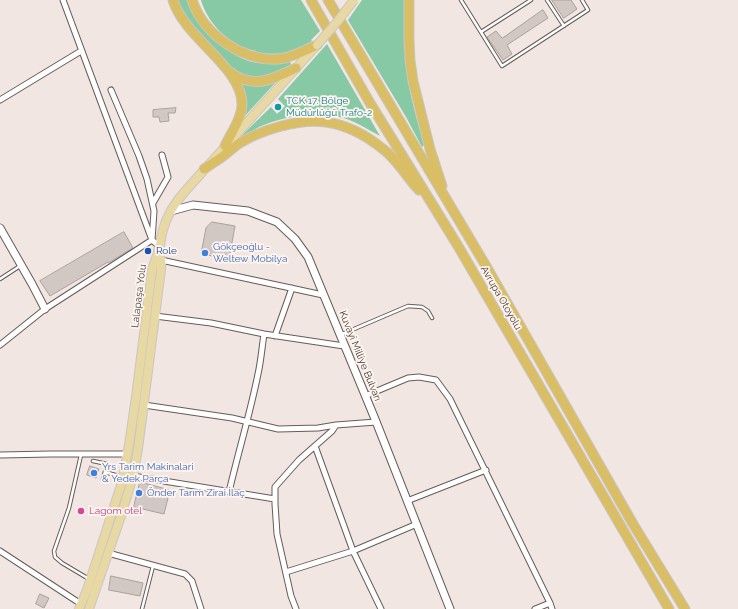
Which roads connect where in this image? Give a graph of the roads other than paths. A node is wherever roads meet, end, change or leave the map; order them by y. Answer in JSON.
{"nodes":[{"id":1,"x":63,"y":0,"type":"edge"},
{"id":2,"x":173,"y":0,"type":"edge"},
{"id":3,"x":192,"y":0,"type":"edge"},
{"id":4,"x":310,"y":0,"type":"edge"},
{"id":5,"x":328,"y":0,"type":"edge"},
{"id":6,"x":354,"y":0,"type":"edge"},
{"id":7,"x":409,"y":0,"type":"edge"},
{"id":8,"x":461,"y":0,"type":"edge"},
{"id":9,"x":531,"y":0,"type":"edge"},
{"id":10,"x":547,"y":0,"type":"edge"},
{"id":11,"x":582,"y":0,"type":"edge"},
{"id":12,"x":564,"y":26,"type":"junction"},
{"id":13,"x":481,"y":32,"type":"junction"},
{"id":14,"x":317,"y":46,"type":"junction"},
{"id":15,"x":81,"y":51,"type":"junction"},
{"id":16,"x":225,"y":67,"type":"junction"},
{"id":17,"x":296,"y":68,"type":"junction"},
{"id":18,"x":112,"y":90,"type":"dead end"},
{"id":19,"x":0,"y":100,"type":"edge"},
{"id":20,"x":225,"y":146,"type":"junction"},
{"id":21,"x":162,"y":155,"type":"dead end"},
{"id":22,"x":204,"y":169,"type":"junction"},
{"id":23,"x":444,"y":197,"type":"junction"},
{"id":24,"x":153,"y":203,"type":"junction"},
{"id":25,"x":433,"y":205,"type":"junction"},
{"id":26,"x":170,"y":211,"type":"junction"},
{"id":27,"x":0,"y":228,"type":"edge"},
{"id":28,"x":152,"y":240,"type":"junction"},
{"id":29,"x":159,"y":248,"type":"junction"},
{"id":30,"x":161,"y":260,"type":"junction"},
{"id":31,"x":21,"y":265,"type":"junction"},
{"id":32,"x":0,"y":279,"type":"edge"},
{"id":33,"x":292,"y":288,"type":"junction"},
{"id":34,"x":323,"y":295,"type":"junction"},
{"id":35,"x":45,"y":309,"type":"junction"},
{"id":36,"x":155,"y":316,"type":"junction"},
{"id":37,"x":432,"y":318,"type":"dead end"},
{"id":38,"x":264,"y":334,"type":"junction"},
{"id":39,"x":340,"y":335,"type":"junction"},
{"id":40,"x":275,"y":336,"type":"junction"},
{"id":41,"x":0,"y":345,"type":"edge"},
{"id":42,"x":344,"y":346,"type":"junction"},
{"id":43,"x":365,"y":396,"type":"junction"},
{"id":44,"x":144,"y":405,"type":"junction"},
{"id":45,"x":247,"y":422,"type":"junction"},
{"id":46,"x":376,"y":422,"type":"junction"},
{"id":47,"x":336,"y":425,"type":"junction"},
{"id":48,"x":315,"y":446,"type":"junction"},
{"id":49,"x":81,"y":454,"type":"junction"},
{"id":50,"x":127,"y":454,"type":"junction"},
{"id":51,"x":0,"y":455,"type":"edge"},
{"id":52,"x":93,"y":461,"type":"dead end"},
{"id":53,"x":486,"y":470,"type":"junction"},
{"id":54,"x":105,"y":472,"type":"junction"},
{"id":55,"x":133,"y":476,"type":"junction"},
{"id":56,"x":123,"y":477,"type":"junction"},
{"id":57,"x":103,"y":479,"type":"dead end"},
{"id":58,"x":229,"y":492,"type":"junction"},
{"id":59,"x":275,"y":499,"type":"junction"},
{"id":60,"x":407,"y":501,"type":"junction"},
{"id":61,"x":417,"y":524,"type":"junction"},
{"id":62,"x":0,"y":551,"type":"edge"},
{"id":63,"x":353,"y":551,"type":"junction"},
{"id":64,"x":108,"y":553,"type":"junction"},
{"id":65,"x":153,"y":566,"type":"junction"},
{"id":66,"x":286,"y":572,"type":"junction"},
{"id":67,"x":90,"y":580,"type":"junction"},
{"id":68,"x":550,"y":603,"type":"junction"},
{"id":69,"x":80,"y":606,"type":"edge"},
{"id":70,"x":90,"y":608,"type":"edge"},
{"id":71,"x":142,"y":609,"type":"edge"},
{"id":72,"x":201,"y":609,"type":"edge"},
{"id":73,"x":296,"y":609,"type":"edge"},
{"id":74,"x":381,"y":609,"type":"edge"},
{"id":75,"x":450,"y":609,"type":"edge"},
{"id":76,"x":535,"y":609,"type":"edge"},
{"id":77,"x":552,"y":609,"type":"edge"},
{"id":78,"x":669,"y":609,"type":"edge"},
{"id":79,"x":685,"y":609,"type":"edge"}],
"edges":[{"from":1,"to":15,"type":"street"},
{"from":2,"to":16,"type":"highway"},
{"from":3,"to":14,"type":"highway"},
{"from":4,"to":25,"type":"highway","name":"Avrupa Otoyolu"},
{"from":5,"to":23,"type":"highway","name":"Avrupa Otoyolu"},
{"from":6,"to":14,"type":"main road","bridge":true},
{"from":7,"to":23,"type":"highway"},
{"from":8,"to":13,"type":"lane"},
{"from":9,"to":13,"type":"lane"},
{"from":10,"to":12,"type":"lane"},
{"from":11,"to":12,"type":"lane"},
{"from":12,"to":13,"type":"lane"},
{"from":14,"to":17,"type":"main road"},
{"from":15,"to":19,"type":"street"},
{"from":15,"to":28,"type":"street"},
{"from":16,"to":17,"type":"highway"},
{"from":16,"to":20,"type":"highway"},
{"from":17,"to":20,"type":"main road"},
{"from":18,"to":24,"type":"street"},
{"from":20,"to":22,"type":"main road"},
{"from":21,"to":24,"type":"street"},
{"from":22,"to":25,"type":"highway"},
{"from":22,"to":26,"type":"main road"},
{"from":23,"to":79,"type":"highway","name":"Avrupa Otoyolu"},
{"from":24,"to":28,"type":"street"},
{"from":25,"to":78,"type":"highway","name":"Avrupa Otoyolu"},
{"from":26,"to":29,"type":"main road"},
{"from":26,"to":34,"type":"street","name":"Kuvayi Milliye Bulvarı"},
{"from":27,"to":31,"type":"street"},
{"from":28,"to":29,"type":"street"},
{"from":28,"to":35,"type":"street"},
{"from":29,"to":30,"type":"main road","name":"Lalapaşa Yolu"},
{"from":29,"to":50,"type":"main road","name":"Lalapaşa Yolu"},
{"from":30,"to":33,"type":"street"},
{"from":30,"to":36,"type":"main road","name":"Lalapaşa Yolu"},
{"from":31,"to":32,"type":"lane"},
{"from":31,"to":35,"type":"street"},
{"from":33,"to":34,"type":"street"},
{"from":33,"to":40,"type":"street"},
{"from":34,"to":39,"type":"street","name":"Kuvayi Milliye Bulvarı"},
{"from":35,"to":41,"type":"street"},
{"from":36,"to":38,"type":"street"},
{"from":36,"to":44,"type":"main road","name":"Lalapaşa Yolu"},
{"from":37,"to":39,"type":"lane"},
{"from":38,"to":40,"type":"street"},
{"from":38,"to":45,"type":"street"},
{"from":39,"to":42,"type":"street","name":"Kuvayi Milliye Bulvarı"},
{"from":40,"to":42,"type":"street"},
{"from":42,"to":43,"type":"street","name":"Kuvayi Milliye Bulvarı"},
{"from":43,"to":46,"type":"street","name":"Kuvayi Milliye Bulvarı"},
{"from":43,"to":53,"type":"street"},
{"from":44,"to":45,"type":"street"},
{"from":44,"to":55,"type":"main road","name":"Lalapaşa Yolu"},
{"from":45,"to":47,"type":"street"},
{"from":45,"to":58,"type":"street"},
{"from":46,"to":47,"type":"street"},
{"from":46,"to":60,"type":"street","name":"Kuvayi Milliye Bulvarı"},
{"from":47,"to":48,"type":"street"},
{"from":48,"to":59,"type":"street"},
{"from":48,"to":63,"type":"street"},
{"from":49,"to":50,"type":"street"},
{"from":49,"to":51,"type":"street"},
{"from":49,"to":67,"type":"lane"},
{"from":50,"to":56,"type":"main road","name":"Lalapaşa Yolu"},
{"from":52,"to":54,"type":"lane"},
{"from":53,"to":60,"type":"street"},
{"from":53,"to":68,"type":"street"},
{"from":54,"to":56,"type":"lane"},
{"from":54,"to":57,"type":"lane"},
{"from":55,"to":58,"type":"street"},
{"from":55,"to":64,"type":"main road","name":"Lalapaşa Yolu"},
{"from":56,"to":67,"type":"main road","name":"Lalapaşa Yolu"},
{"from":58,"to":59,"type":"street"},
{"from":59,"to":66,"type":"street"},
{"from":60,"to":61,"type":"street","name":"Kuvayi Milliye Bulvarı"},
{"from":61,"to":63,"type":"street"},
{"from":61,"to":75,"type":"street","name":"Kuvayi Milliye Bulvarı"},
{"from":62,"to":69,"type":"street"},
{"from":63,"to":66,"type":"street"},
{"from":63,"to":74,"type":"street"},
{"from":64,"to":65,"type":"street"},
{"from":64,"to":70,"type":"main road","name":"Lalapaşa Yolu"},
{"from":65,"to":71,"type":"lane"},
{"from":65,"to":72,"type":"street"},
{"from":66,"to":73,"type":"street"},
{"from":67,"to":69,"type":"main road","name":"Lalapaşa Yolu"},
{"from":68,"to":76,"type":"street"},
{"from":68,"to":77,"type":"street"}]}
